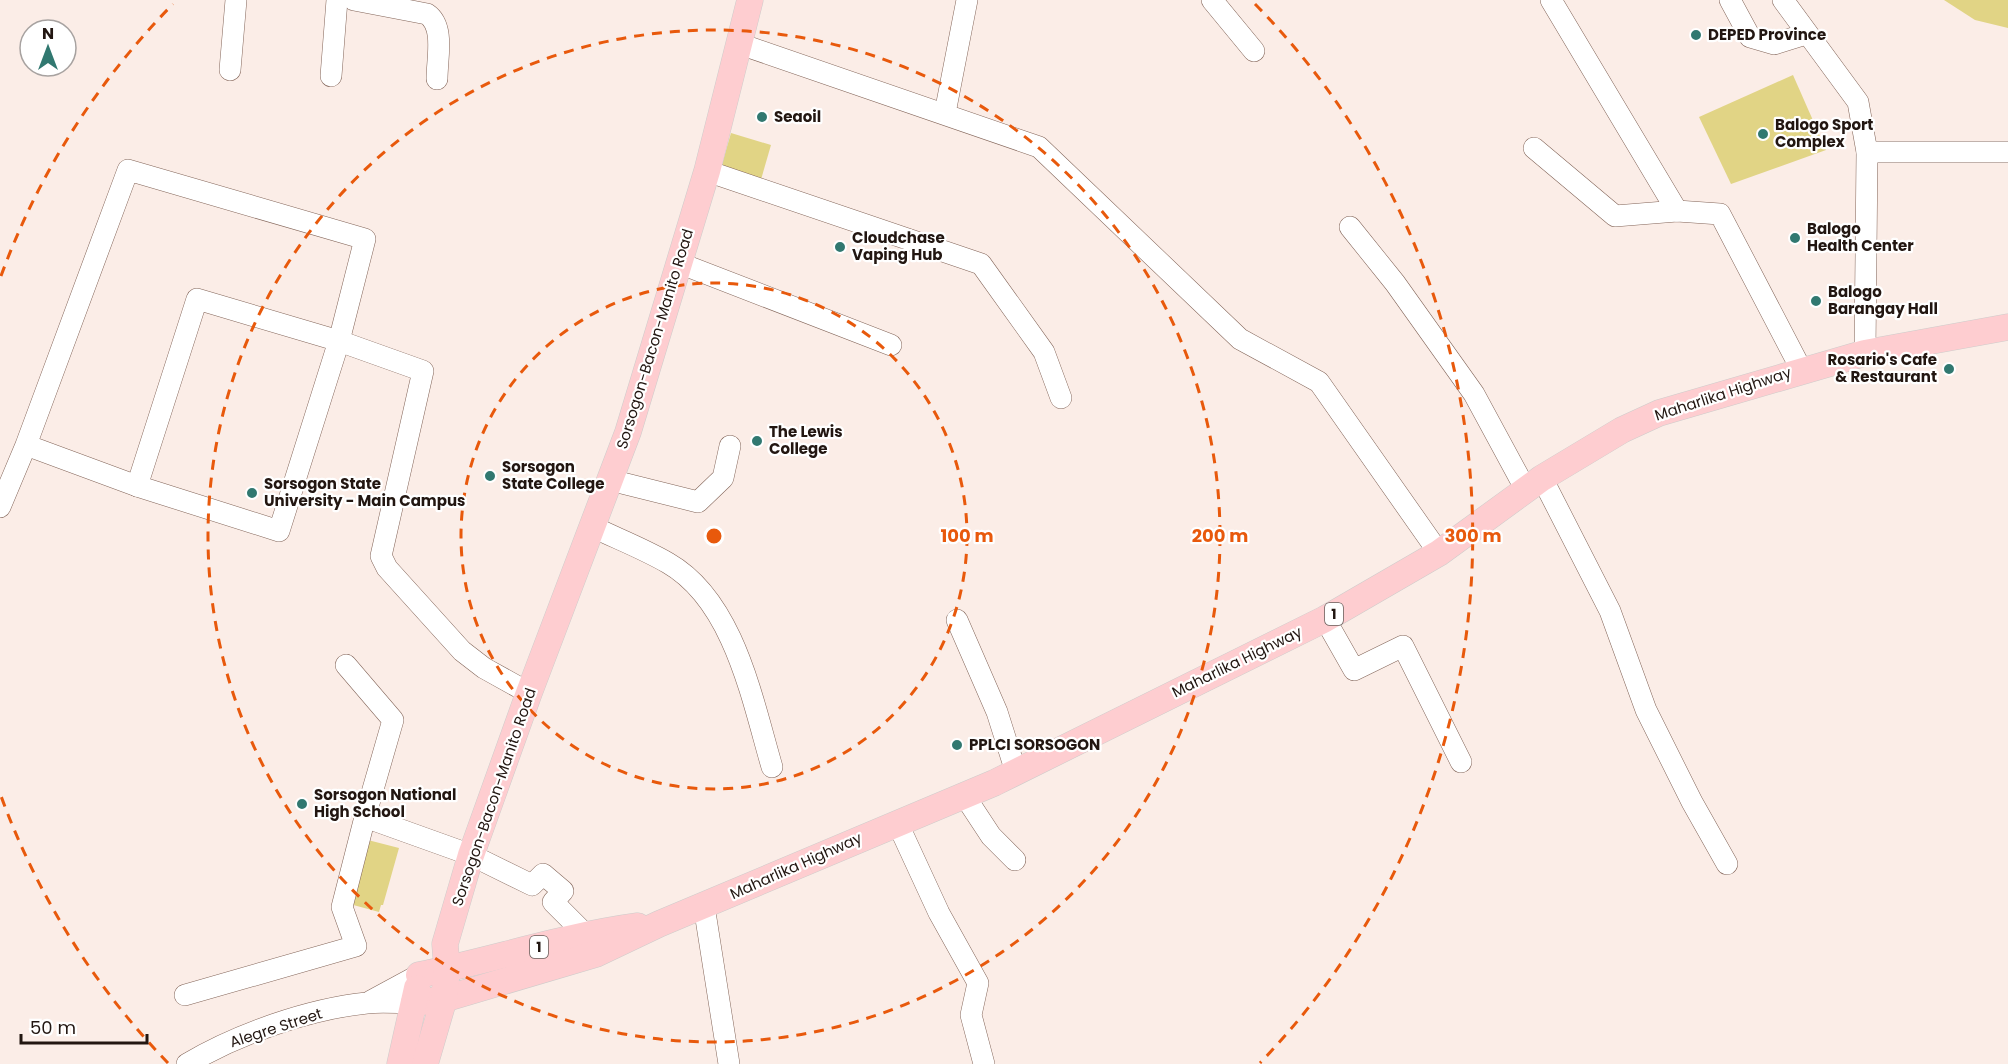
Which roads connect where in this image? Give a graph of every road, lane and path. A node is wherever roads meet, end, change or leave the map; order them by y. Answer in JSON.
{"nodes":[{"id":1,"x":236,"y":0,"type":"edge"},
{"id":2,"x":337,"y":0,"type":"edge"},
{"id":3,"x":354,"y":0,"type":"edge"},
{"id":4,"x":750,"y":0,"type":"edge"},
{"id":5,"x":967,"y":0,"type":"edge"},
{"id":6,"x":1212,"y":0,"type":"edge"},
{"id":7,"x":1551,"y":0,"type":"edge"},
{"id":8,"x":1730,"y":0,"type":"edge"},
{"id":9,"x":1783,"y":0,"type":"edge"},
{"id":10,"x":1806,"y":34,"type":"junction"},
{"id":11,"x":740,"y":44,"type":"junction"},
{"id":12,"x":1254,"y":51,"type":"dead end"},
{"id":13,"x":230,"y":70,"type":"dead end"},
{"id":14,"x":331,"y":76,"type":"dead end"},
{"id":15,"x":437,"y":78,"type":"dead end"},
{"id":16,"x":945,"y":113,"type":"junction"},
{"id":17,"x":1534,"y":148,"type":"dead end"},
{"id":18,"x":1867,"y":152,"type":"junction"},
{"id":19,"x":2008,"y":152,"type":"edge"},
{"id":20,"x":707,"y":171,"type":"junction"},
{"id":21,"x":1677,"y":212,"type":"junction"},
{"id":22,"x":1350,"y":227,"type":"dead end"},
{"id":23,"x":679,"y":263,"type":"junction"},
{"id":24,"x":2008,"y":327,"type":"edge"},
{"id":25,"x":339,"y":341,"type":"junction"},
{"id":26,"x":891,"y":345,"type":"dead end"},
{"id":27,"x":1865,"y":353,"type":"junction"},
{"id":28,"x":1801,"y":369,"type":"junction"},
{"id":29,"x":1061,"y":398,"type":"dead end"},
{"id":30,"x":26,"y":445,"type":"junction"},
{"id":31,"x":730,"y":446,"type":"dead end"},
{"id":32,"x":610,"y":480,"type":"junction"},
{"id":33,"x":1534,"y":484,"type":"junction"},
{"id":34,"x":137,"y":486,"type":"junction"},
{"id":35,"x":0,"y":507,"type":"edge"},
{"id":36,"x":593,"y":527,"type":"junction"},
{"id":37,"x":1439,"y":553,"type":"junction"},
{"id":38,"x":1325,"y":619,"type":"junction"},
{"id":39,"x":957,"y":620,"type":"dead end"},
{"id":40,"x":346,"y":665,"type":"dead end"},
{"id":41,"x":529,"y":693,"type":"junction"},
{"id":42,"x":1461,"y":762,"type":"dead end"},
{"id":43,"x":772,"y":767,"type":"dead end"},
{"id":44,"x":1017,"y":772,"type":"junction"},
{"id":45,"x":964,"y":795,"type":"junction"},
{"id":46,"x":365,"y":817,"type":"junction"},
{"id":47,"x":897,"y":822,"type":"junction"},
{"id":48,"x":471,"y":855,"type":"junction"},
{"id":49,"x":1015,"y":860,"type":"dead end"},
{"id":50,"x":1726,"y":864,"type":"dead end"},
{"id":51,"x":704,"y":906,"type":"junction"},
{"id":52,"x":659,"y":924,"type":"junction"},
{"id":53,"x":585,"y":934,"type":"junction"},
{"id":54,"x":445,"y":944,"type":"junction"},
{"id":55,"x":447,"y":969,"type":"junction"},
{"id":56,"x":419,"y":975,"type":"junction"},
{"id":57,"x":185,"y":995,"type":"dead end"},
{"id":58,"x":444,"y":999,"type":"junction"},
{"id":59,"x":368,"y":1003,"type":"junction"},
{"id":60,"x":414,"y":1003,"type":"junction"},
{"id":61,"x":187,"y":1064,"type":"edge"},
{"id":62,"x":400,"y":1064,"type":"edge"},
{"id":63,"x":425,"y":1064,"type":"edge"},
{"id":64,"x":729,"y":1064,"type":"edge"},
{"id":65,"x":984,"y":1064,"type":"edge"}],
"edges":[{"from":1,"to":13,"type":"street"},
{"from":2,"to":14,"type":"street"},
{"from":3,"to":15,"type":"street"},
{"from":4,"to":11,"type":"main road","name":"Sorsogon-Bacon-Manito Road"},
{"from":5,"to":16,"type":"street"},
{"from":6,"to":12,"type":"street"},
{"from":7,"to":21,"type":"street"},
{"from":8,"to":10,"type":"street"},
{"from":9,"to":10,"type":"street"},
{"from":10,"to":18,"type":"street"},
{"from":11,"to":16,"type":"street"},
{"from":11,"to":20,"type":"main road","name":"Sorsogon-Bacon-Manito Road"},
{"from":16,"to":37,"type":"street"},
{"from":17,"to":21,"type":"street"},
{"from":18,"to":19,"type":"street"},
{"from":18,"to":27,"type":"street"},
{"from":20,"to":23,"type":"main road","name":"Sorsogon-Bacon-Manito Road"},
{"from":20,"to":29,"type":"street"},
{"from":21,"to":28,"type":"street"},
{"from":22,"to":33,"type":"street"},
{"from":23,"to":26,"type":"street"},
{"from":23,"to":32,"type":"main road","name":"Sorsogon-Bacon-Manito Road"},
{"from":24,"to":27,"type":"main road","name":"Maharlika Highway","number":"1"},
{"from":25,"to":30,"type":"street"},
{"from":25,"to":34,"type":"street"},
{"from":25,"to":34,"type":"street"},
{"from":25,"to":41,"type":"street"},
{"from":27,"to":28,"type":"main road","name":"Maharlika Highway","number":"1"},
{"from":28,"to":33,"type":"main road","name":"Maharlika Highway","number":"1"},
{"from":30,"to":34,"type":"street"},
{"from":30,"to":35,"type":"street"},
{"from":31,"to":32,"type":"street"},
{"from":32,"to":36,"type":"main road","name":"Sorsogon-Bacon-Manito Road"},
{"from":33,"to":37,"type":"main road","name":"Maharlika Highway","number":"1"},
{"from":33,"to":50,"type":"street"},
{"from":36,"to":41,"type":"main road","name":"Sorsogon-Bacon-Manito Road"},
{"from":36,"to":43,"type":"street"},
{"from":37,"to":38,"type":"main road","name":"Maharlika Highway","number":"1"},
{"from":38,"to":42,"type":"street"},
{"from":38,"to":44,"type":"main road","name":"Maharlika Highway","number":"1"},
{"from":39,"to":44,"type":"street"},
{"from":40,"to":46,"type":"street"},
{"from":41,"to":48,"type":"main road","name":"Sorsogon-Bacon-Manito Road"},
{"from":44,"to":45,"type":"main road","name":"Maharlika Highway","number":"1"},
{"from":45,"to":47,"type":"main road","name":"Maharlika Highway","number":"1"},
{"from":45,"to":49,"type":"street"},
{"from":46,"to":48,"type":"street"},
{"from":46,"to":57,"type":"street"},
{"from":47,"to":51,"type":"main road","name":"Maharlika Highway","number":"1"},
{"from":47,"to":65,"type":"street"},
{"from":48,"to":53,"type":"street"},
{"from":48,"to":54,"type":"main road","name":"Sorsogon-Bacon-Manito Road"},
{"from":51,"to":52,"type":"main road","name":"Maharlika Highway","number":"1"},
{"from":51,"to":64,"type":"street"},
{"from":52,"to":53,"type":"main road","name":"Maharlika Highway","number":"1"},
{"from":52,"to":58,"type":"main road","name":"Maharlika Highway","number":"1"},
{"from":53,"to":55,"type":"main road","name":"Maharlika Highway","number":"1"},
{"from":54,"to":55,"type":"main road","name":"Sorsogon-Bacon-Manito Road"},
{"from":54,"to":56,"type":"main road","name":"Sorsogon-Bacon-Manito Road"},
{"from":55,"to":56,"type":"main road","name":"Maharlika Highway","number":"1"},
{"from":55,"to":58,"type":"main road","name":"Sorsogon-Bacon-Manito Road"},
{"from":56,"to":59,"type":"street","name":"Alegre Street"},
{"from":56,"to":60,"type":"main road"},
{"from":58,"to":60,"type":"main road","name":"Maharlika Highway","number":"1"},
{"from":58,"to":63,"type":"main road","name":"Sorsogon-Bacon-Manito Road"},
{"from":59,"to":60,"type":"street","name":"Alegre Street"},
{"from":59,"to":61,"type":"street","name":"Alegre Street"},
{"from":60,"to":62,"type":"main road"}]}
